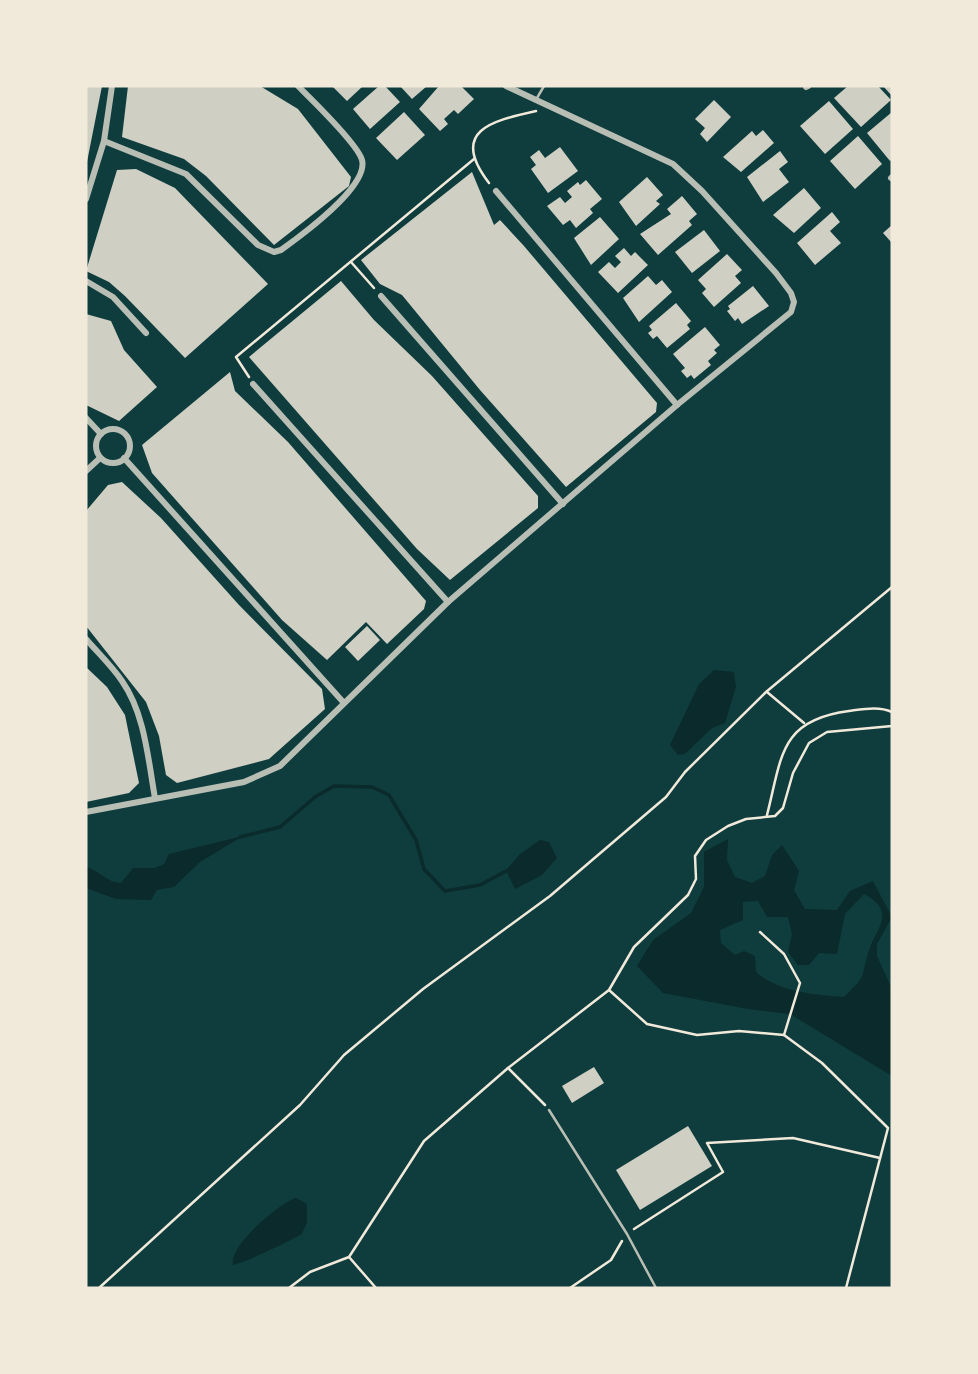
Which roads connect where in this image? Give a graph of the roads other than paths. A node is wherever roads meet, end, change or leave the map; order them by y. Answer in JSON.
{"nodes":[{"id":1,"x":112,"y":86,"type":"edge"},
{"id":2,"x":298,"y":86,"type":"edge"},
{"id":3,"x":506,"y":86,"type":"edge"},
{"id":4,"x":544,"y":86,"type":"edge"},
{"id":5,"x":536,"y":99,"type":"junction"},
{"id":6,"x":104,"y":141,"type":"junction"},
{"id":7,"x":496,"y":191,"type":"road end"},
{"id":8,"x":86,"y":199,"type":"edge"},
{"id":9,"x":86,"y":281,"type":"edge"},
{"id":10,"x":381,"y":296,"type":"road end"},
{"id":11,"x":146,"y":333,"type":"dead end"},
{"id":12,"x":253,"y":384,"type":"road end"},
{"id":13,"x":677,"y":405,"type":"junction"},
{"id":14,"x":86,"y":418,"type":"edge"},
{"id":15,"x":101,"y":434,"type":"junction"},
{"id":16,"x":100,"y":458,"type":"junction"},
{"id":17,"x":124,"y":458,"type":"junction"},
{"id":18,"x":86,"y":471,"type":"edge"},
{"id":19,"x":563,"y":504,"type":"junction"},
{"id":20,"x":448,"y":602,"type":"junction"},
{"id":21,"x":86,"y":639,"type":"edge"},
{"id":22,"x":344,"y":703,"type":"junction"},
{"id":23,"x":155,"y":798,"type":"junction"},
{"id":24,"x":86,"y":812,"type":"edge"},
{"id":25,"x":549,"y":1110,"type":"road end"},
{"id":26,"x":656,"y":1288,"type":"edge"}],
"edges":[{"from":1,"to":6,"type":"street"},
{"from":2,"to":6,"type":"street"},
{"from":3,"to":5,"type":"street"},
{"from":4,"to":5,"type":"lane"},
{"from":5,"to":13,"type":"street"},
{"from":6,"to":8,"type":"street"},
{"from":7,"to":13,"type":"street"},
{"from":9,"to":11,"type":"street"},
{"from":10,"to":19,"type":"street"},
{"from":12,"to":20,"type":"street"},
{"from":13,"to":19,"type":"street"},
{"from":14,"to":15,"type":"street"},
{"from":15,"to":16,"type":"street"},
{"from":15,"to":17,"type":"street"},
{"from":16,"to":17,"type":"street"},
{"from":16,"to":18,"type":"street"},
{"from":17,"to":22,"type":"street"},
{"from":19,"to":20,"type":"street"},
{"from":20,"to":22,"type":"street"},
{"from":21,"to":23,"type":"street"},
{"from":22,"to":23,"type":"street"},
{"from":23,"to":24,"type":"street"},
{"from":25,"to":26,"type":"lane"}]}
